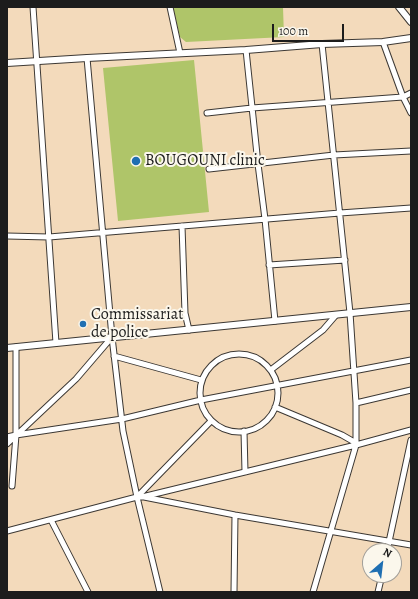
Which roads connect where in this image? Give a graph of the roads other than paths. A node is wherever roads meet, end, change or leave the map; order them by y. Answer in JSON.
{"nodes":[{"id":1,"x":33,"y":7,"type":"edge"},
{"id":2,"x":170,"y":7,"type":"edge"},
{"id":3,"x":399,"y":7,"type":"edge"},
{"id":4,"x":411,"y":22,"type":"edge"},
{"id":5,"x":411,"y":38,"type":"edge"},
{"id":6,"x":383,"y":42,"type":"junction"},
{"id":7,"x":322,"y":44,"type":"junction"},
{"id":8,"x":246,"y":50,"type":"junction"},
{"id":9,"x":180,"y":53,"type":"junction"},
{"id":10,"x":87,"y":58,"type":"junction"},
{"id":11,"x":37,"y":61,"type":"junction"},
{"id":12,"x":7,"y":63,"type":"edge"},
{"id":13,"x":411,"y":93,"type":"edge"},
{"id":14,"x":403,"y":97,"type":"junction"},
{"id":15,"x":328,"y":103,"type":"junction"},
{"id":16,"x":252,"y":108,"type":"junction"},
{"id":17,"x":207,"y":113,"type":"dead end"},
{"id":18,"x":411,"y":113,"type":"edge"},
{"id":19,"x":411,"y":151,"type":"edge"},
{"id":20,"x":334,"y":155,"type":"junction"},
{"id":21,"x":258,"y":164,"type":"junction"},
{"id":22,"x":209,"y":169,"type":"dead end"},
{"id":23,"x":411,"y":208,"type":"edge"},
{"id":24,"x":340,"y":213,"type":"junction"},
{"id":25,"x":265,"y":219,"type":"junction"},
{"id":26,"x":182,"y":226,"type":"junction"},
{"id":27,"x":102,"y":232,"type":"junction"},
{"id":28,"x":7,"y":236,"type":"edge"},
{"id":29,"x":49,"y":237,"type":"junction"},
{"id":30,"x":345,"y":260,"type":"junction"},
{"id":31,"x":270,"y":265,"type":"junction"},
{"id":32,"x":411,"y":307,"type":"edge"},
{"id":33,"x":350,"y":313,"type":"junction"},
{"id":34,"x":336,"y":315,"type":"junction"},
{"id":35,"x":275,"y":321,"type":"junction"},
{"id":36,"x":189,"y":330,"type":"junction"},
{"id":37,"x":112,"y":337,"type":"junction"},
{"id":38,"x":56,"y":343,"type":"junction"},
{"id":39,"x":16,"y":347,"type":"junction"},
{"id":40,"x":7,"y":348,"type":"edge"},
{"id":41,"x":114,"y":356,"type":"junction"},
{"id":42,"x":411,"y":360,"type":"edge"},
{"id":43,"x":272,"y":369,"type":"junction"},
{"id":44,"x":354,"y":371,"type":"junction"},
{"id":45,"x":201,"y":380,"type":"junction"},
{"id":46,"x":277,"y":386,"type":"junction"},
{"id":47,"x":411,"y":390,"type":"edge"},
{"id":48,"x":201,"y":400,"type":"junction"},
{"id":49,"x":356,"y":402,"type":"junction"},
{"id":50,"x":275,"y":407,"type":"junction"},
{"id":51,"x":122,"y":419,"type":"junction"},
{"id":52,"x":211,"y":421,"type":"junction"},
{"id":53,"x":411,"y":430,"type":"edge"},
{"id":54,"x":244,"y":431,"type":"junction"},
{"id":55,"x":16,"y":435,"type":"junction"},
{"id":56,"x":7,"y":437,"type":"edge"},
{"id":57,"x":411,"y":440,"type":"edge"},
{"id":58,"x":7,"y":444,"type":"edge"},
{"id":59,"x":356,"y":444,"type":"junction"},
{"id":60,"x":245,"y":472,"type":"junction"},
{"id":61,"x":12,"y":486,"type":"dead end"},
{"id":62,"x":139,"y":497,"type":"junction"},
{"id":63,"x":235,"y":515,"type":"junction"},
{"id":64,"x":51,"y":520,"type":"junction"},
{"id":65,"x":7,"y":531,"type":"edge"},
{"id":66,"x":331,"y":531,"type":"junction"},
{"id":67,"x":390,"y":541,"type":"junction"},
{"id":68,"x":411,"y":545,"type":"edge"},
{"id":69,"x":88,"y":592,"type":"edge"},
{"id":70,"x":160,"y":592,"type":"edge"},
{"id":71,"x":234,"y":592,"type":"edge"},
{"id":72,"x":313,"y":592,"type":"edge"}],
"edges":[{"from":1,"to":11,"type":"street"},
{"from":2,"to":9,"type":"street"},
{"from":3,"to":4,"type":"street"},
{"from":5,"to":6,"type":"street"},
{"from":6,"to":7,"type":"street"},
{"from":6,"to":14,"type":"street"},
{"from":7,"to":8,"type":"street"},
{"from":7,"to":15,"type":"street"},
{"from":8,"to":9,"type":"street"},
{"from":8,"to":16,"type":"street"},
{"from":9,"to":10,"type":"street"},
{"from":10,"to":11,"type":"street"},
{"from":10,"to":27,"type":"street"},
{"from":11,"to":12,"type":"street"},
{"from":11,"to":29,"type":"street"},
{"from":13,"to":14,"type":"street"},
{"from":14,"to":15,"type":"street"},
{"from":14,"to":18,"type":"street"},
{"from":15,"to":16,"type":"street"},
{"from":15,"to":20,"type":"street"},
{"from":16,"to":17,"type":"street"},
{"from":16,"to":21,"type":"street"},
{"from":19,"to":20,"type":"street"},
{"from":20,"to":21,"type":"street"},
{"from":20,"to":24,"type":"street"},
{"from":21,"to":22,"type":"street"},
{"from":21,"to":25,"type":"street"},
{"from":23,"to":24,"type":"street"},
{"from":24,"to":25,"type":"street"},
{"from":24,"to":30,"type":"street"},
{"from":25,"to":26,"type":"street"},
{"from":25,"to":31,"type":"street"},
{"from":26,"to":27,"type":"street"},
{"from":26,"to":36,"type":"street"},
{"from":27,"to":29,"type":"street"},
{"from":27,"to":37,"type":"street"},
{"from":28,"to":29,"type":"street"},
{"from":29,"to":38,"type":"street"},
{"from":30,"to":31,"type":"street"},
{"from":30,"to":33,"type":"street"},
{"from":31,"to":35,"type":"street"},
{"from":32,"to":33,"type":"street"},
{"from":33,"to":34,"type":"street"},
{"from":33,"to":44,"type":"street"},
{"from":34,"to":35,"type":"street"},
{"from":34,"to":43,"type":"street"},
{"from":35,"to":36,"type":"street"},
{"from":36,"to":37,"type":"street"},
{"from":37,"to":38,"type":"street"},
{"from":37,"to":41,"type":"street"},
{"from":37,"to":55,"type":"street"},
{"from":38,"to":39,"type":"street"},
{"from":39,"to":40,"type":"street"},
{"from":39,"to":55,"type":"street"},
{"from":41,"to":45,"type":"street"},
{"from":41,"to":51,"type":"street"},
{"from":42,"to":44,"type":"street"},
{"from":43,"to":45,"type":"street"},
{"from":43,"to":46,"type":"street"},
{"from":44,"to":46,"type":"street"},
{"from":44,"to":49,"type":"street"},
{"from":45,"to":48,"type":"street"},
{"from":46,"to":48,"type":"street"},
{"from":46,"to":50,"type":"street"},
{"from":47,"to":49,"type":"street"},
{"from":48,"to":51,"type":"street"},
{"from":48,"to":52,"type":"street"},
{"from":49,"to":59,"type":"street"},
{"from":50,"to":54,"type":"street"},
{"from":50,"to":59,"type":"street"},
{"from":51,"to":55,"type":"street"},
{"from":51,"to":62,"type":"street"},
{"from":52,"to":54,"type":"street"},
{"from":52,"to":62,"type":"street"},
{"from":53,"to":59,"type":"street"},
{"from":54,"to":60,"type":"street"},
{"from":55,"to":56,"type":"street"},
{"from":55,"to":58,"type":"street"},
{"from":55,"to":61,"type":"street"},
{"from":57,"to":67,"type":"street"},
{"from":59,"to":60,"type":"street"},
{"from":59,"to":66,"type":"street"},
{"from":60,"to":62,"type":"street"},
{"from":62,"to":63,"type":"street"},
{"from":62,"to":64,"type":"street"},
{"from":62,"to":70,"type":"street"},
{"from":63,"to":66,"type":"street"},
{"from":63,"to":71,"type":"street"},
{"from":64,"to":65,"type":"street"},
{"from":64,"to":69,"type":"street"},
{"from":66,"to":67,"type":"street"},
{"from":66,"to":72,"type":"street"},
{"from":67,"to":68,"type":"street"}]}
